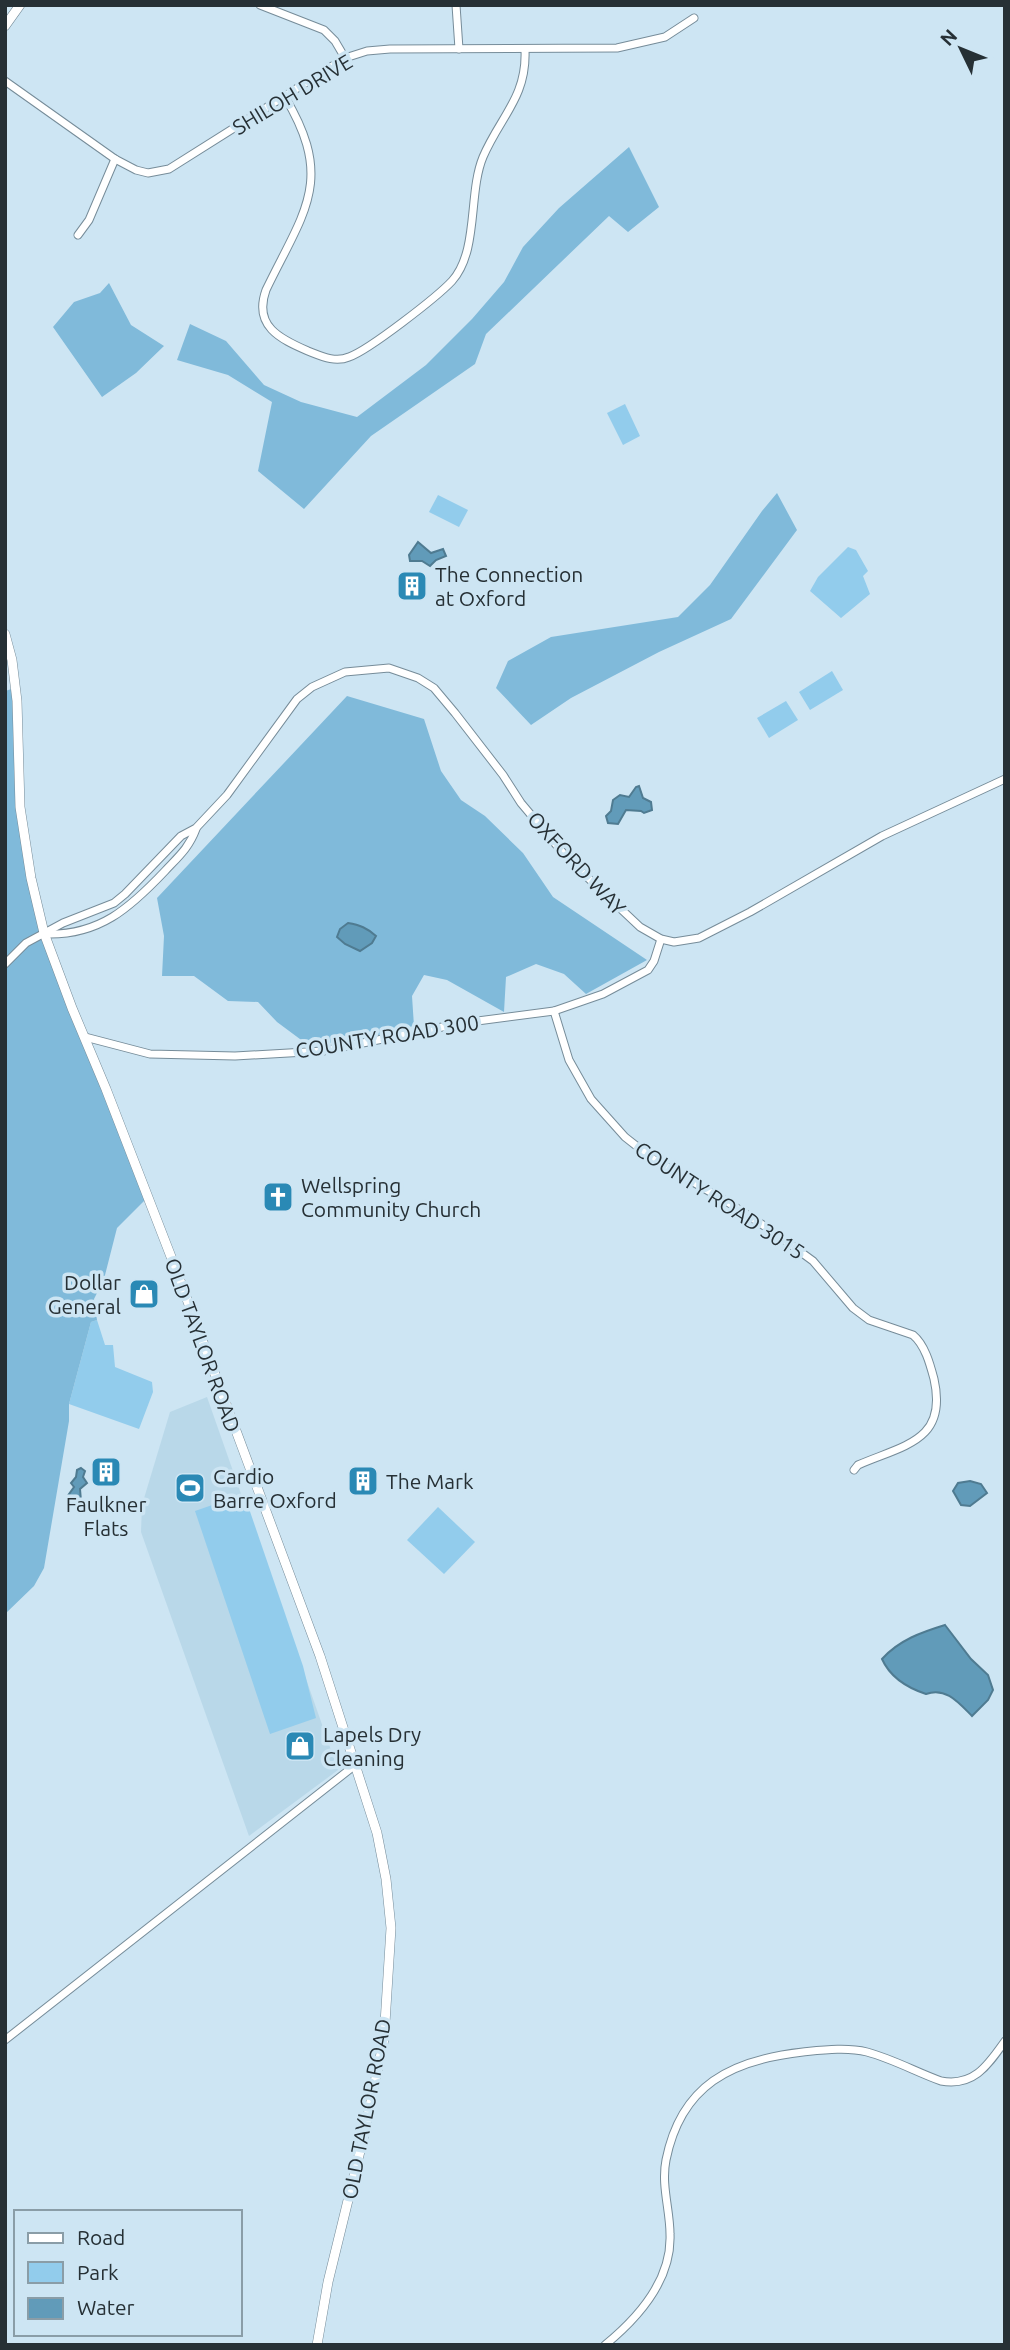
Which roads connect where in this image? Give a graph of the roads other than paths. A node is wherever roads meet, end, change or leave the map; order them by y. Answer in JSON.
{"nodes":[{"id":1,"x":20,"y":5,"type":"edge"},
{"id":2,"x":260,"y":5,"type":"edge"},
{"id":3,"x":456,"y":5,"type":"edge"},
{"id":4,"x":694,"y":18,"type":"dead end"},
{"id":5,"x":5,"y":26,"type":"edge"},
{"id":6,"x":459,"y":49,"type":"junction"},
{"id":7,"x":525,"y":50,"type":"junction"},
{"id":8,"x":345,"y":58,"type":"junction"},
{"id":9,"x":5,"y":81,"type":"edge"},
{"id":10,"x":285,"y":97,"type":"junction"},
{"id":11,"x":116,"y":159,"type":"junction"},
{"id":12,"x":78,"y":235,"type":"dead end"},
{"id":13,"x":6,"y":636,"type":"edge"},
{"id":14,"x":1005,"y":779,"type":"edge"},
{"id":15,"x":196,"y":828,"type":"junction"},
{"id":16,"x":44,"y":933,"type":"junction"},
{"id":17,"x":661,"y":939,"type":"junction"},
{"id":18,"x":5,"y":964,"type":"edge"},
{"id":19,"x":554,"y":1011,"type":"junction"},
{"id":20,"x":85,"y":1037,"type":"junction"},
{"id":21,"x":854,"y":1470,"type":"dead end"},
{"id":22,"x":354,"y":1766,"type":"junction"},
{"id":23,"x":5,"y":2040,"type":"edge"},
{"id":24,"x":1005,"y":2042,"type":"edge"},
{"id":25,"x":317,"y":2345,"type":"edge"},
{"id":26,"x":605,"y":2345,"type":"edge"}],
"edges":[{"from":1,"to":5,"type":"street"},
{"from":2,"to":8,"type":"street"},
{"from":3,"to":6,"type":"street"},
{"from":4,"to":7,"type":"street","name":"SHILOH DRIVE"},
{"from":6,"to":7,"type":"street","name":"SHILOH DRIVE"},
{"from":6,"to":8,"type":"street","name":"SHILOH DRIVE"},
{"from":7,"to":10,"type":"street"},
{"from":8,"to":10,"type":"street","name":"SHILOH DRIVE"},
{"from":9,"to":11,"type":"street","name":"SHILOH DRIVE"},
{"from":10,"to":11,"type":"street","name":"SHILOH DRIVE"},
{"from":11,"to":12,"type":"street"},
{"from":13,"to":16,"type":"street","name":"OLD TAYLOR ROAD"},
{"from":14,"to":17,"type":"street"},
{"from":15,"to":16,"type":"street","name":"OXFORD WAY"},
{"from":15,"to":16,"type":"street","name":"OXFORD WAY"},
{"from":15,"to":17,"type":"street","name":"OXFORD WAY"},
{"from":16,"to":18,"type":"street"},
{"from":16,"to":20,"type":"street","name":"OLD TAYLOR ROAD"},
{"from":17,"to":19,"type":"street","name":"COUNTY ROAD 300"},
{"from":19,"to":20,"type":"street","name":"COUNTY ROAD 300"},
{"from":19,"to":21,"type":"street","name":"COUNTY ROAD 3015"},
{"from":20,"to":22,"type":"street","name":"OLD TAYLOR ROAD"},
{"from":22,"to":23,"type":"street"},
{"from":22,"to":25,"type":"street","name":"OLD TAYLOR ROAD"},
{"from":24,"to":26,"type":"street"}]}
